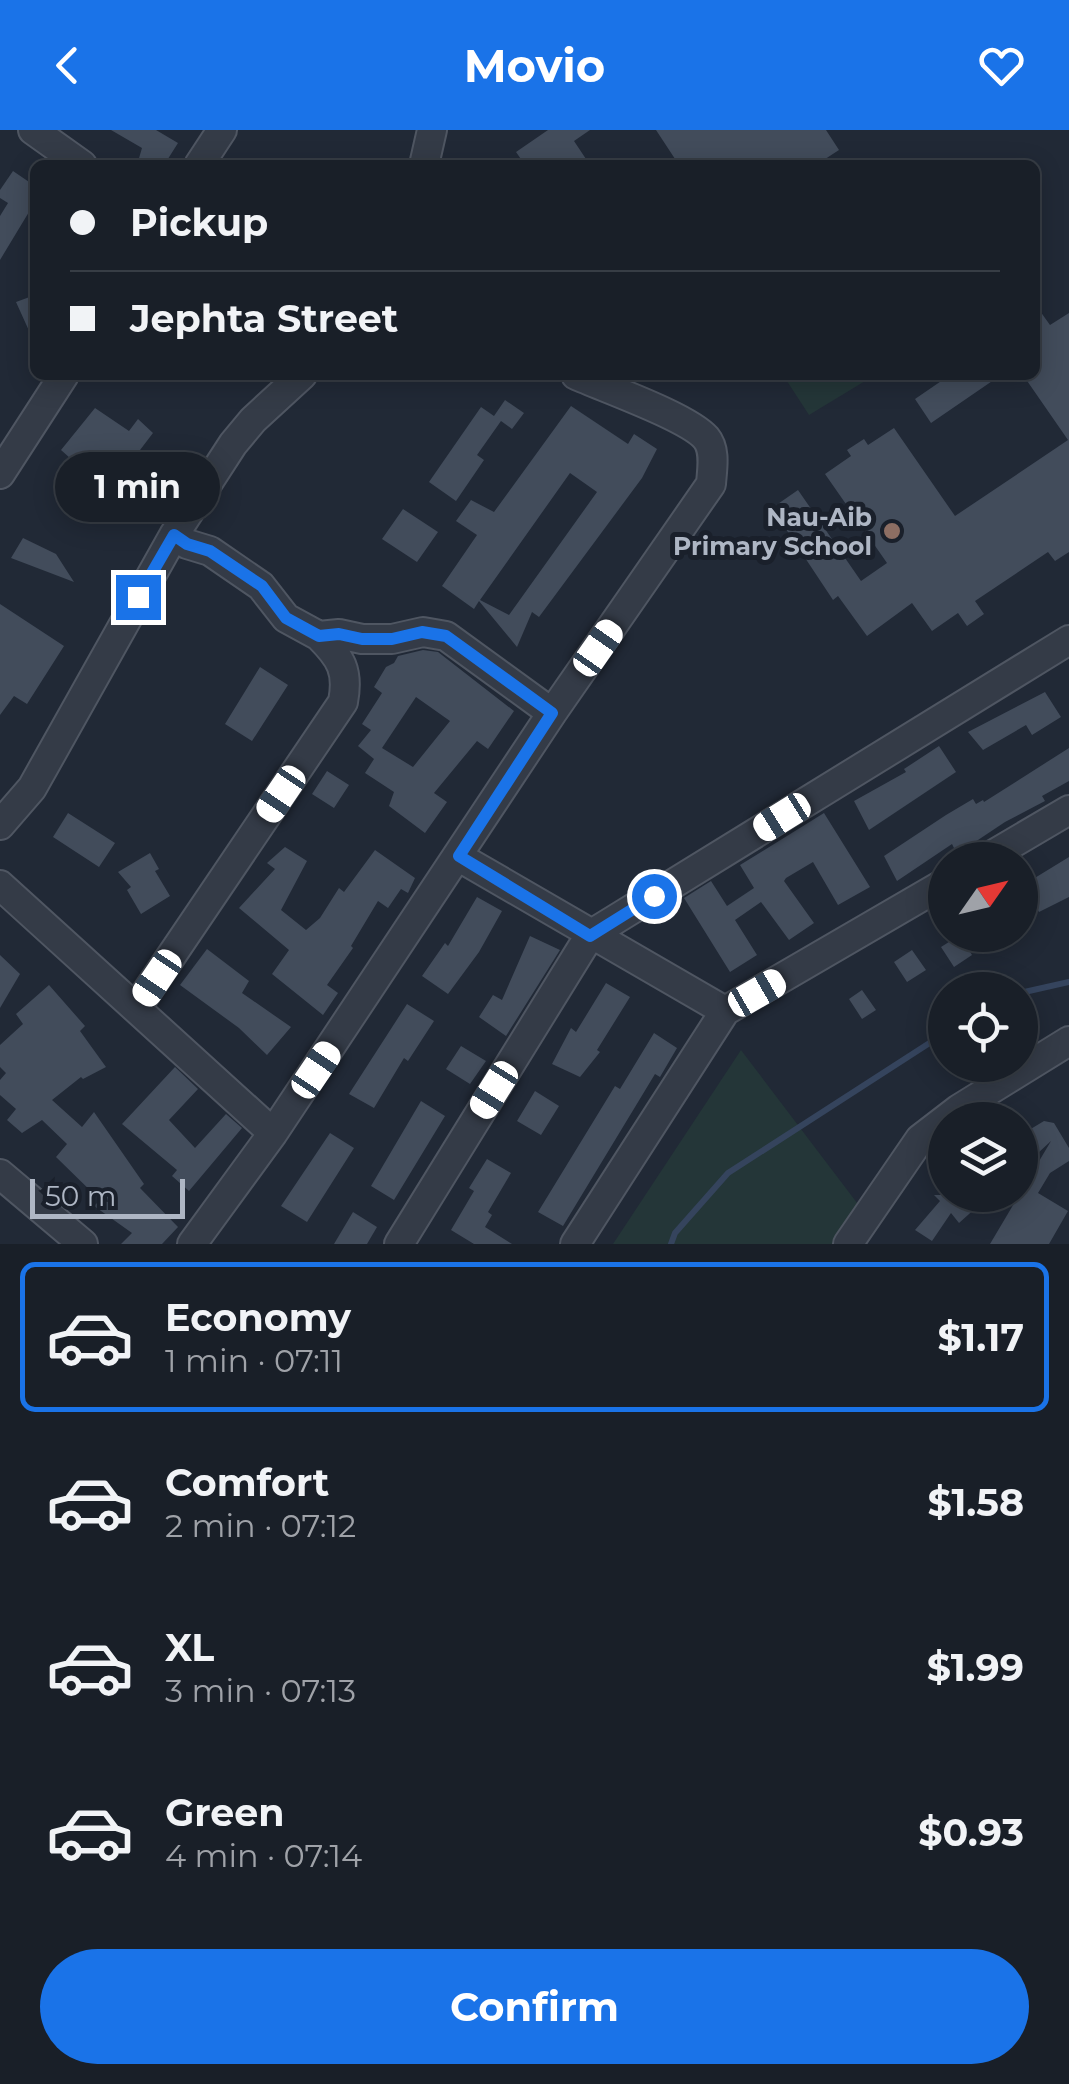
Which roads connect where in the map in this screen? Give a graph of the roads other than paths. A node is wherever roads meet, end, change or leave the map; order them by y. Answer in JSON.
{"nodes":[{"id":1,"x":32,"y":130,"type":"edge"},
{"id":2,"x":222,"y":130,"type":"edge"},
{"id":3,"x":432,"y":130,"type":"edge"},
{"id":4,"x":75,"y":160,"type":"edge"},
{"id":5,"x":202,"y":160,"type":"edge"},
{"id":6,"x":425,"y":160,"type":"edge"},
{"id":7,"x":61,"y":380,"type":"edge"},
{"id":8,"x":297,"y":380,"type":"edge"},
{"id":9,"x":587,"y":380,"type":"edge"},
{"id":10,"x":0,"y":474,"type":"edge"},
{"id":11,"x":174,"y":535,"type":"junction"},
{"id":12,"x":319,"y":636,"type":"junction"},
{"id":13,"x":1069,"y":640,"type":"edge"},
{"id":14,"x":552,"y":713,"type":"junction"},
{"id":15,"x":1069,"y":810,"type":"edge"},
{"id":16,"x":0,"y":825,"type":"edge"},
{"id":17,"x":1015,"y":842,"type":"edge"},
{"id":18,"x":459,"y":856,"type":"junction"},
{"id":19,"x":0,"y":885,"type":"edge"},
{"id":20,"x":928,"y":893,"type":"edge"},
{"id":21,"x":590,"y":936,"type":"junction"},
{"id":22,"x":136,"y":1008,"type":"junction"},
{"id":23,"x":726,"y":1012,"type":"junction"},
{"id":24,"x":1069,"y":1041,"type":"edge"},
{"id":25,"x":273,"y":1133,"type":"junction"},
{"id":26,"x":0,"y":1174,"type":"edge"},
{"id":27,"x":83,"y":1244,"type":"edge"},
{"id":28,"x":192,"y":1244,"type":"edge"},
{"id":29,"x":398,"y":1244,"type":"edge"},
{"id":30,"x":575,"y":1244,"type":"edge"},
{"id":31,"x":848,"y":1244,"type":"edge"}],
"edges":[{"from":1,"to":4,"type":"street"},
{"from":2,"to":5,"type":"street"},
{"from":3,"to":6,"type":"street"},
{"from":7,"to":10,"type":"street"},
{"from":8,"to":11,"type":"street"},
{"from":9,"to":14,"type":"street"},
{"from":11,"to":12,"type":"street"},
{"from":11,"to":16,"type":"street"},
{"from":12,"to":14,"type":"street"},
{"from":12,"to":22,"type":"street"},
{"from":13,"to":21,"type":"street"},
{"from":14,"to":18,"type":"street"},
{"from":15,"to":17,"type":"street"},
{"from":18,"to":21,"type":"street"},
{"from":18,"to":25,"type":"street"},
{"from":19,"to":22,"type":"street"},
{"from":20,"to":23,"type":"street"},
{"from":21,"to":23,"type":"street"},
{"from":21,"to":29,"type":"street"},
{"from":22,"to":25,"type":"street"},
{"from":23,"to":30,"type":"street"},
{"from":24,"to":31,"type":"street"},
{"from":25,"to":28,"type":"street"},
{"from":26,"to":27,"type":"street"}]}
